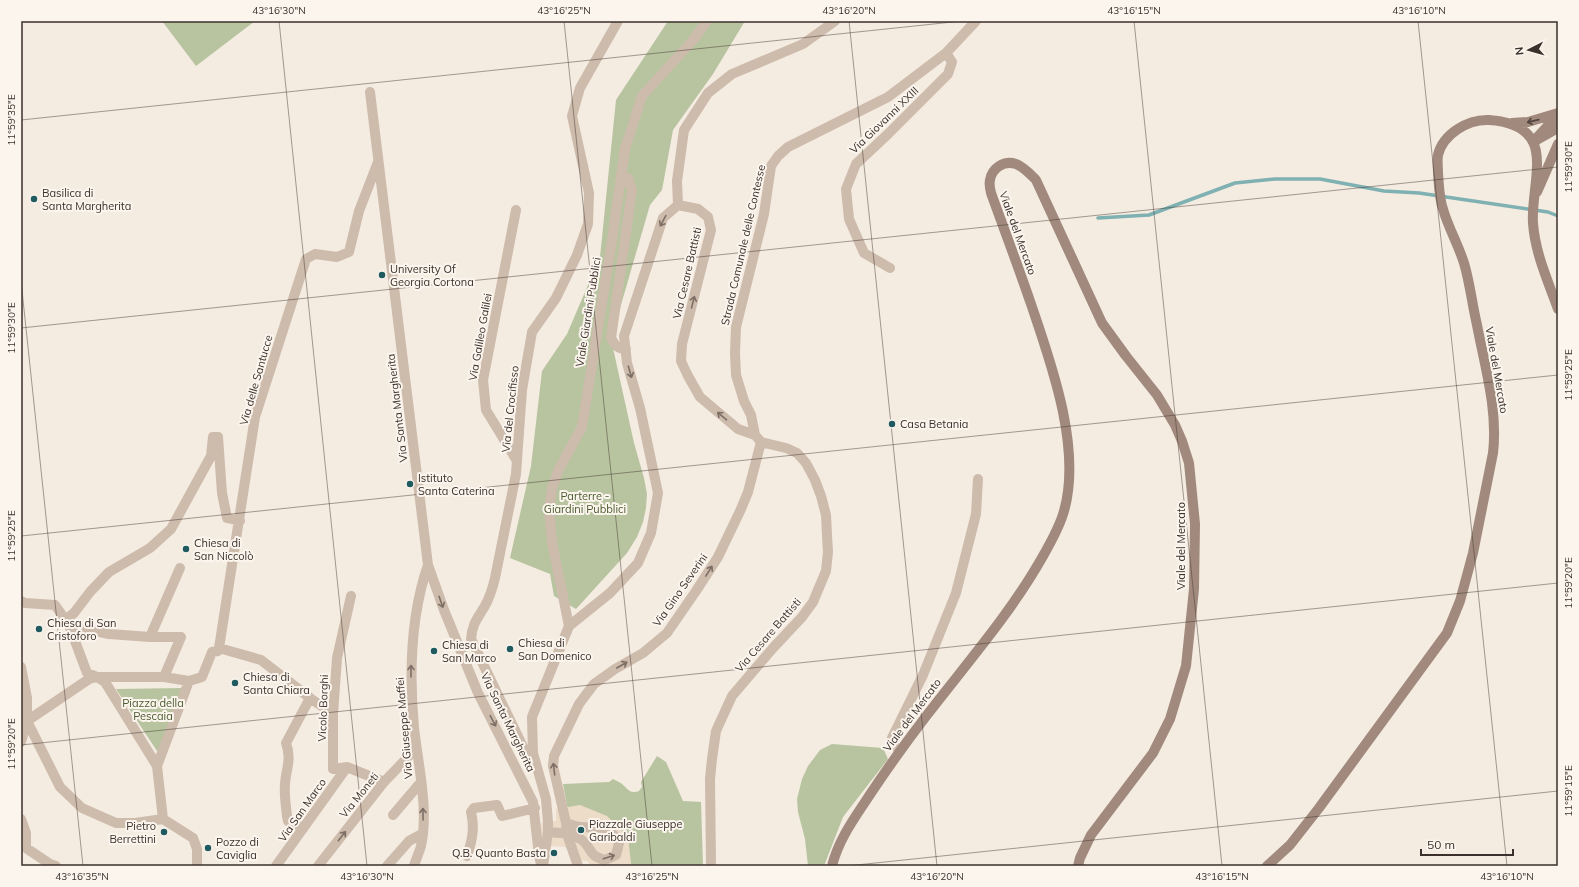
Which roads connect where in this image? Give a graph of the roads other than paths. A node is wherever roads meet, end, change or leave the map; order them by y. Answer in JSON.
{"nodes":[{"id":1,"x":618,"y":21,"type":"edge"},
{"id":2,"x":707,"y":21,"type":"edge"},
{"id":3,"x":835,"y":21,"type":"edge"},
{"id":4,"x":976,"y":21,"type":"edge"},
{"id":5,"x":967,"y":26,"type":"edge"},
{"id":6,"x":946,"y":53,"type":"junction"},
{"id":7,"x":370,"y":92,"type":"dead end"},
{"id":8,"x":1558,"y":114,"type":"edge"},
{"id":9,"x":1507,"y":122,"type":"junction"},
{"id":10,"x":1558,"y":128,"type":"edge"},
{"id":11,"x":1533,"y":142,"type":"junction"},
{"id":12,"x":1558,"y":144,"type":"edge"},
{"id":13,"x":378,"y":161,"type":"junction"},
{"id":14,"x":621,"y":176,"type":"junction"},
{"id":15,"x":1534,"y":199,"type":"junction"},
{"id":16,"x":678,"y":205,"type":"junction"},
{"id":17,"x":516,"y":210,"type":"dead end"},
{"id":18,"x":890,"y":268,"type":"dead end"},
{"id":19,"x":1558,"y":310,"type":"edge"},
{"id":20,"x":626,"y":349,"type":"junction"},
{"id":21,"x":758,"y":438,"type":"junction"},
{"id":22,"x":517,"y":461,"type":"junction"},
{"id":23,"x":978,"y":479,"type":"dead end"},
{"id":24,"x":240,"y":521,"type":"junction"},
{"id":25,"x":428,"y":565,"type":"junction"},
{"id":26,"x":180,"y":568,"type":"dead end"},
{"id":27,"x":351,"y":596,"type":"dead end"},
{"id":28,"x":21,"y":601,"type":"edge"},
{"id":29,"x":67,"y":622,"type":"junction"},
{"id":30,"x":569,"y":626,"type":"junction"},
{"id":31,"x":150,"y":637,"type":"junction"},
{"id":32,"x":219,"y":648,"type":"junction"},
{"id":33,"x":21,"y":667,"type":"edge"},
{"id":34,"x":97,"y":677,"type":"junction"},
{"id":35,"x":164,"y":677,"type":"junction"},
{"id":36,"x":189,"y":681,"type":"junction"},
{"id":37,"x":310,"y":698,"type":"junction"},
{"id":38,"x":333,"y":714,"type":"junction"},
{"id":39,"x":27,"y":721,"type":"junction"},
{"id":40,"x":415,"y":736,"type":"junction"},
{"id":41,"x":21,"y":742,"type":"edge"},
{"id":42,"x":900,"y":750,"type":"junction"},
{"id":43,"x":533,"y":753,"type":"junction"},
{"id":44,"x":157,"y":766,"type":"junction"},
{"id":45,"x":347,"y":767,"type":"junction"},
{"id":46,"x":384,"y":782,"type":"junction"},
{"id":47,"x":421,"y":782,"type":"junction"},
{"id":48,"x":535,"y":808,"type":"junction"},
{"id":49,"x":393,"y":815,"type":"dead end"},
{"id":50,"x":21,"y":819,"type":"edge"},
{"id":51,"x":163,"y":819,"type":"junction"},
{"id":52,"x":566,"y":823,"type":"junction"},
{"id":53,"x":548,"y":827,"type":"junction"},
{"id":54,"x":303,"y":829,"type":"junction"},
{"id":55,"x":422,"y":834,"type":"junction"},
{"id":56,"x":567,"y":834,"type":"junction"},
{"id":57,"x":23,"y":848,"type":"edge"},
{"id":58,"x":467,"y":856,"type":"dead end"},
{"id":59,"x":543,"y":865,"type":"edge"},
{"id":60,"x":56,"y":866,"type":"edge"},
{"id":61,"x":197,"y":866,"type":"edge"},
{"id":62,"x":276,"y":866,"type":"edge"},
{"id":63,"x":318,"y":866,"type":"edge"},
{"id":64,"x":387,"y":866,"type":"edge"},
{"id":65,"x":414,"y":866,"type":"edge"},
{"id":66,"x":578,"y":866,"type":"edge"},
{"id":67,"x":711,"y":866,"type":"edge"},
{"id":68,"x":832,"y":866,"type":"edge"},
{"id":69,"x":1078,"y":866,"type":"edge"},
{"id":70,"x":1267,"y":866,"type":"edge"}],
"edges":[{"from":1,"to":22,"type":"street","name":"Via del Crocifisso"},
{"from":2,"to":14,"type":"street","name":"Viale Giardini Pubblici"},
{"from":3,"to":16,"type":"street"},
{"from":4,"to":5,"type":"street","name":"Strada Comunale delle Contesse"},
{"from":5,"to":6,"type":"street","name":"Strada Comunale delle Contesse"},
{"from":6,"to":18,"type":"street","name":"Via Giovanni XXIII"},
{"from":6,"to":21,"type":"street","name":"Strada Comunale delle Contesse"},
{"from":7,"to":13,"type":"street","name":"Via Santa Margherita"},
{"from":8,"to":9,"type":"main road","one_way":true},
{"from":8,"to":11,"type":"main road"},
{"from":9,"to":11,"type":"main road","name":"Viale del Mercato"},
{"from":9,"to":70,"type":"main road","name":"Viale del Mercato"},
{"from":10,"to":11,"type":"main road"},
{"from":11,"to":15,"type":"main road"},
{"from":12,"to":15,"type":"main road"},
{"from":13,"to":24,"type":"street","name":"Via delle Santucce"},
{"from":13,"to":25,"type":"street","name":"Via Santa Margherita"},
{"from":14,"to":20,"type":"street"},
{"from":14,"to":30,"type":"street","name":"Viale Giardini Pubblici"},
{"from":15,"to":19,"type":"main road"},
{"from":16,"to":20,"type":"street","one_way":true},
{"from":21,"to":16,"type":"street","name":"Via Cesare Battisti","one_way":true},
{"from":17,"to":22,"type":"street","name":"Via Galileo Galilei"},
{"from":20,"to":30,"type":"street","one_way":true},
{"from":52,"to":21,"type":"street","name":"Via Gino Severini","one_way":true},
{"from":21,"to":67,"type":"street","name":"Via Cesare Battisti"},
{"from":22,"to":43,"type":"street","name":"Via del Crocifisso"},
{"from":23,"to":42,"type":"street"},
{"from":24,"to":29,"type":"street"},
{"from":24,"to":32,"type":"street","name":"Via delle Santucce"},
{"from":40,"to":25,"type":"street","name":"Via Giuseppe Maffei","one_way":true},
{"from":25,"to":48,"type":"street","name":"Via Santa Margherita","one_way":true},
{"from":26,"to":31,"type":"street"},
{"from":27,"to":38,"type":"street","name":"Vicolo Borghi"},
{"from":28,"to":29,"type":"street"},
{"from":29,"to":31,"type":"street"},
{"from":29,"to":34,"type":"street"},
{"from":30,"to":43,"type":"street"},
{"from":31,"to":35,"type":"street"},
{"from":32,"to":36,"type":"street","name":"Via delle Santucce"},
{"from":32,"to":37,"type":"street"},
{"from":33,"to":39,"type":"street"},
{"from":34,"to":35,"type":"street"},
{"from":34,"to":39,"type":"street"},
{"from":34,"to":44,"type":"street"},
{"from":35,"to":36,"type":"street"},
{"from":36,"to":44,"type":"street"},
{"from":37,"to":38,"type":"street"},
{"from":37,"to":54,"type":"street"},
{"from":38,"to":45,"type":"street","name":"Vicolo Borghi"},
{"from":39,"to":41,"type":"street"},
{"from":39,"to":51,"type":"street"},
{"from":40,"to":46,"type":"street","name":"Via Moneti"},
{"from":40,"to":47,"type":"street","name":"Via Giuseppe Maffei"},
{"from":42,"to":68,"type":"main road","name":"Viale del Mercato"},
{"from":42,"to":69,"type":"main road","name":"Viale del Mercato"},
{"from":43,"to":53,"type":"street"},
{"from":44,"to":51,"type":"street"},
{"from":45,"to":46,"type":"street","name":"Vicolo Borghi"},
{"from":45,"to":54,"type":"street","name":"Via San Marco"},
{"from":63,"to":46,"type":"street","name":"Via Moneti","one_way":true},
{"from":47,"to":49,"type":"street"},
{"from":55,"to":47,"type":"street","name":"Via Giuseppe Maffei","one_way":true},
{"from":48,"to":58,"type":"street"},
{"from":48,"to":59,"type":"street","name":"Via Santa Margherita"},
{"from":50,"to":57,"type":"street"},
{"from":51,"to":61,"type":"street"},
{"from":52,"to":56,"type":"street"},
{"from":56,"to":52,"type":"street","one_way":true},
{"from":53,"to":56,"type":"street"},
{"from":53,"to":59,"type":"street"},
{"from":54,"to":62,"type":"street","name":"Via San Marco"},
{"from":55,"to":64,"type":"street"},
{"from":55,"to":65,"type":"street","name":"Via Giuseppe Maffei"},
{"from":56,"to":66,"type":"street"},
{"from":57,"to":60,"type":"street"}]}
